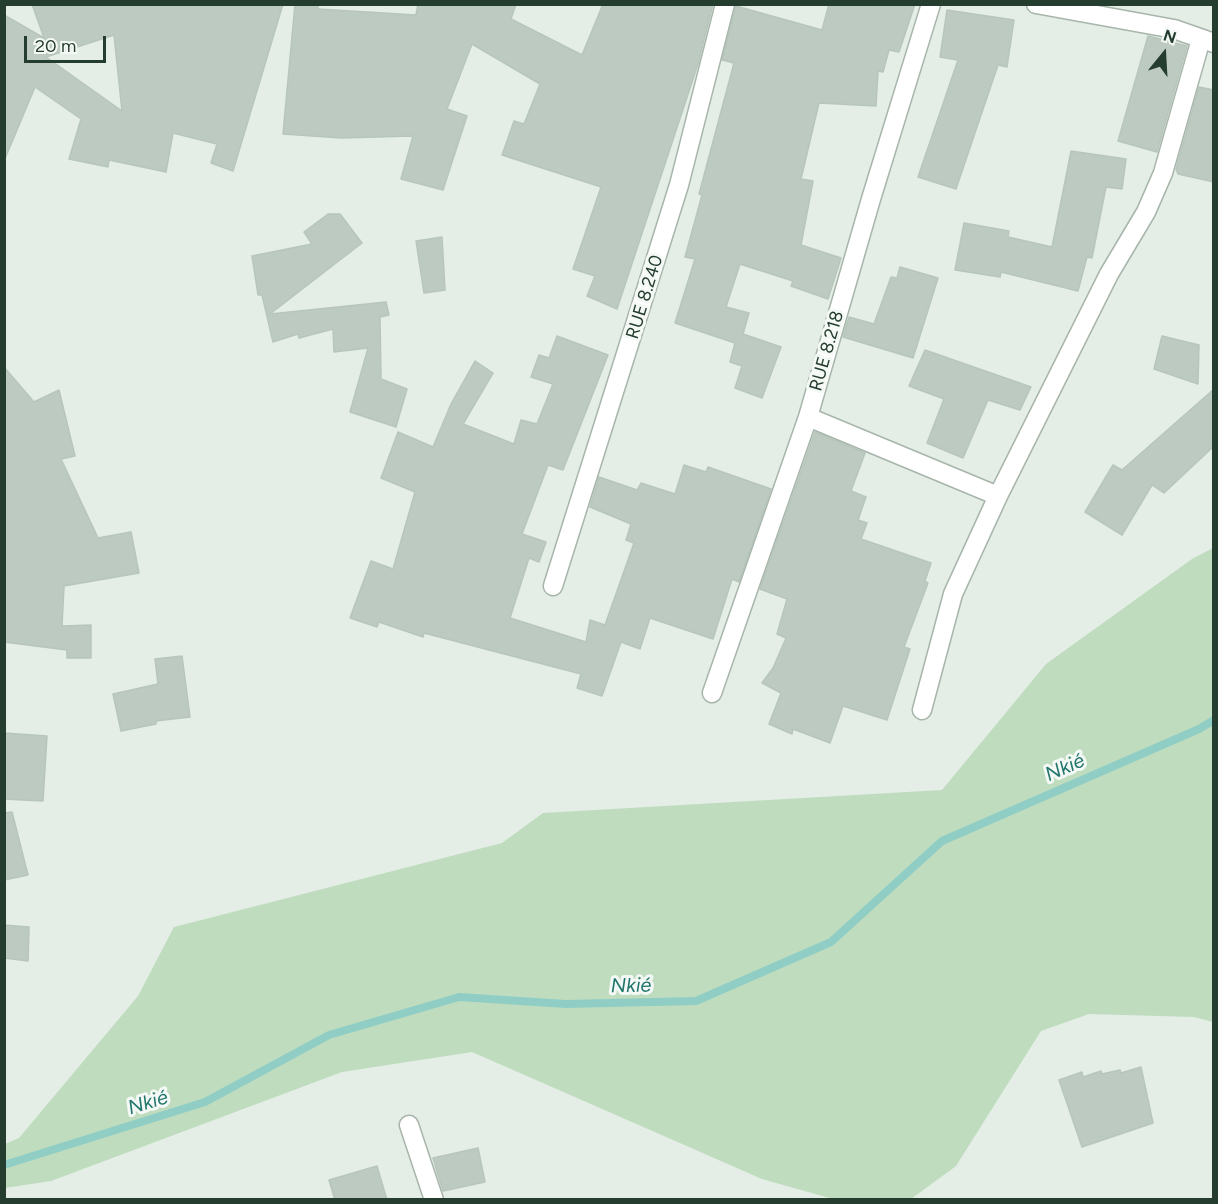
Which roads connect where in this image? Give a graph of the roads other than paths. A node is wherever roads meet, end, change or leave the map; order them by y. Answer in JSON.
{"nodes":[{"id":1,"x":725,"y":4,"type":"edge"},
{"id":2,"x":932,"y":4,"type":"edge"},
{"id":3,"x":1036,"y":4,"type":"edge"},
{"id":4,"x":1207,"y":41,"type":"edge"},
{"id":5,"x":808,"y":417,"type":"junction"},
{"id":6,"x":998,"y":496,"type":"junction"},
{"id":7,"x":553,"y":586,"type":"dead end"},
{"id":8,"x":712,"y":693,"type":"dead end"},
{"id":9,"x":922,"y":710,"type":"dead end"},
{"id":10,"x":410,"y":1125,"type":"dead end"},
{"id":11,"x":434,"y":1200,"type":"edge"}],
"edges":[{"from":1,"to":7,"type":"street","name":"RUE 8.240"},
{"from":2,"to":5,"type":"street","name":"RUE 8.218"},
{"from":3,"to":4,"type":"street"},
{"from":4,"to":6,"type":"street"},
{"from":5,"to":6,"type":"street"},
{"from":5,"to":8,"type":"street","name":"RUE 8.218"},
{"from":6,"to":9,"type":"street"},
{"from":10,"to":11,"type":"street"}]}
